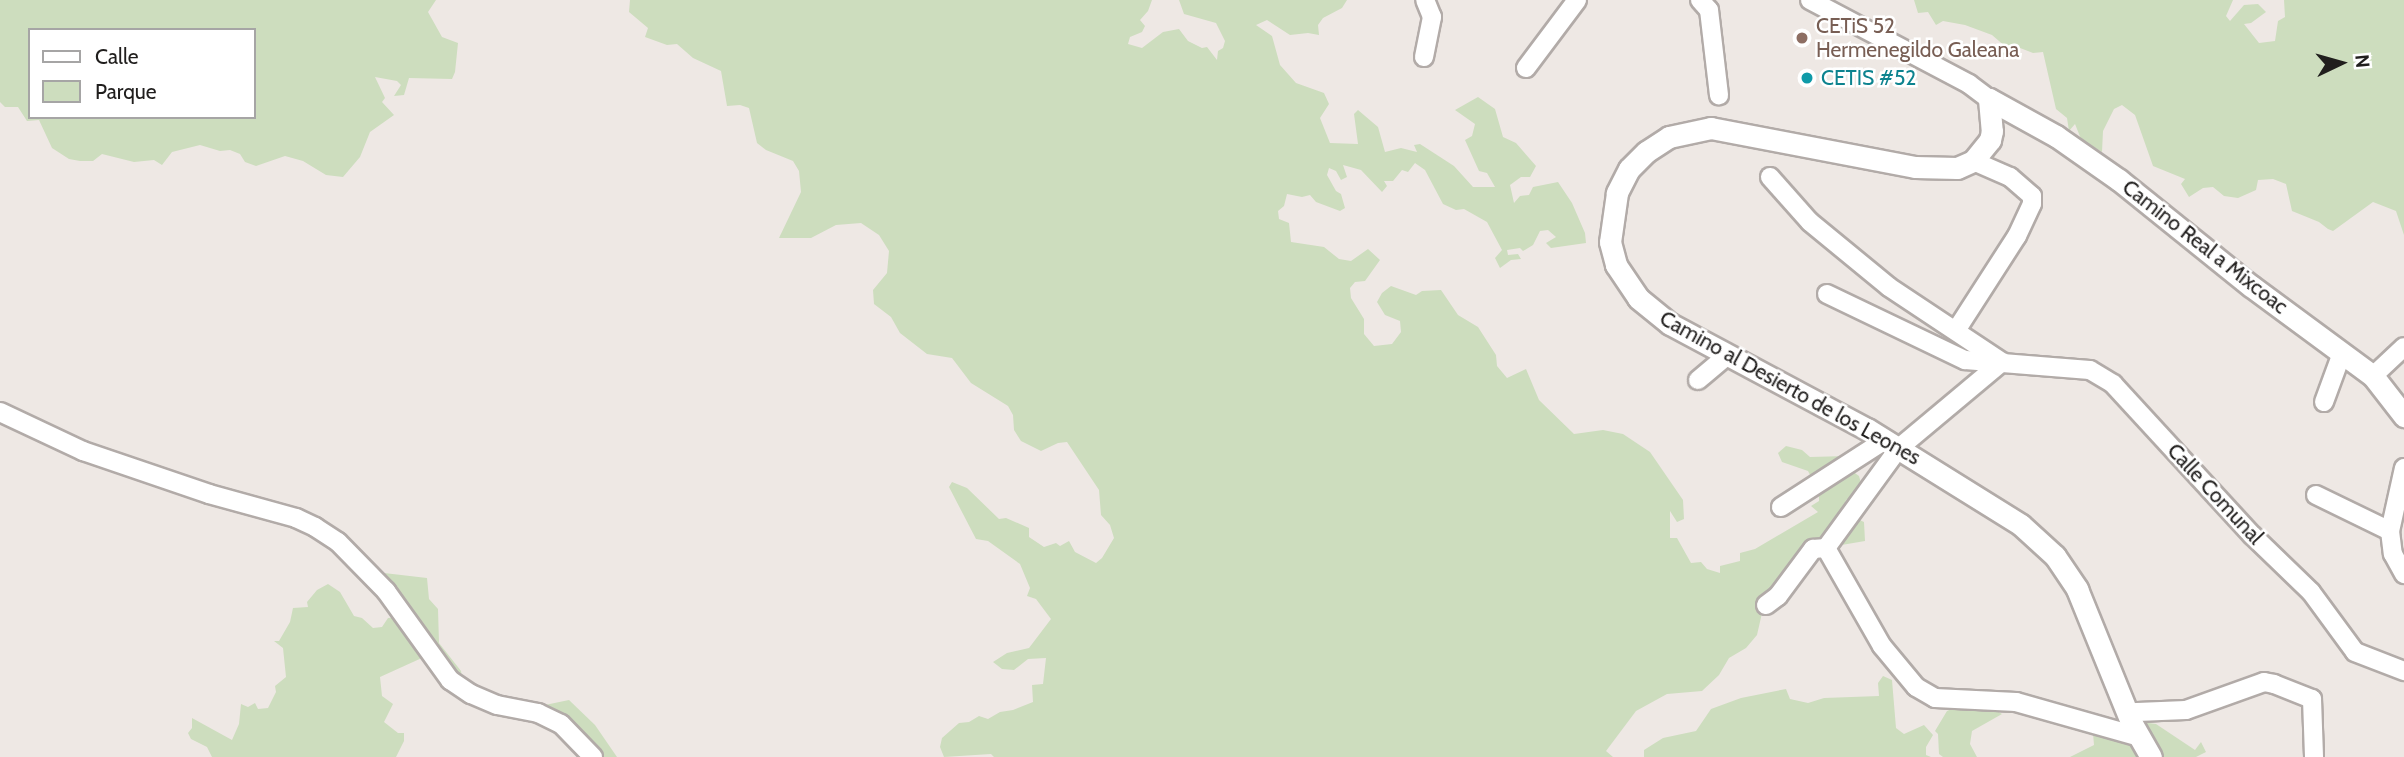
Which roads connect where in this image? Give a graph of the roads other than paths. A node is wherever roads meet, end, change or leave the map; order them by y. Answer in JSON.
{"nodes":[{"id":1,"x":1425,"y":0,"type":"edge"},
{"id":2,"x":1577,"y":0,"type":"edge"},
{"id":3,"x":1700,"y":0,"type":"edge"},
{"id":4,"x":1810,"y":0,"type":"edge"},
{"id":5,"x":1424,"y":57,"type":"dead end"},
{"id":6,"x":1526,"y":68,"type":"dead end"},
{"id":7,"x":1719,"y":94,"type":"dead end"},
{"id":8,"x":1989,"y":99,"type":"junction"},
{"id":9,"x":1973,"y":161,"type":"junction"},
{"id":10,"x":1770,"y":177,"type":"dead end"},
{"id":11,"x":1827,"y":294,"type":"dead end"},
{"id":12,"x":1957,"y":329,"type":"junction"},
{"id":13,"x":2404,"y":347,"type":"edge"},
{"id":14,"x":2342,"y":353,"type":"junction"},
{"id":15,"x":1728,"y":355,"type":"junction"},
{"id":16,"x":2002,"y":362,"type":"junction"},
{"id":17,"x":2373,"y":376,"type":"junction"},
{"id":18,"x":1698,"y":380,"type":"dead end"},
{"id":19,"x":2324,"y":402,"type":"dead end"},
{"id":20,"x":0,"y":412,"type":"edge"},
{"id":21,"x":2404,"y":416,"type":"edge"},
{"id":22,"x":1892,"y":444,"type":"junction"},
{"id":23,"x":2404,"y":468,"type":"edge"},
{"id":24,"x":2316,"y":495,"type":"dead end"},
{"id":25,"x":1781,"y":507,"type":"dead end"},
{"id":26,"x":2390,"y":531,"type":"junction"},
{"id":27,"x":1823,"y":547,"type":"junction"},
{"id":28,"x":2404,"y":574,"type":"edge"},
{"id":29,"x":1772,"y":600,"type":"dead end"},
{"id":30,"x":2404,"y":671,"type":"edge"},
{"id":31,"x":2129,"y":716,"type":"junction"},
{"id":32,"x":2140,"y":737,"type":"junction"},
{"id":33,"x":593,"y":757,"type":"edge"},
{"id":34,"x":2151,"y":757,"type":"edge"},
{"id":35,"x":2314,"y":757,"type":"edge"}],
"edges":[{"from":1,"to":5,"type":"street"},
{"from":2,"to":6,"type":"street"},
{"from":3,"to":7,"type":"street"},
{"from":4,"to":8,"type":"street"},
{"from":8,"to":9,"type":"main road"},
{"from":8,"to":14,"type":"main road","name":"Camino Real a Mixcoac"},
{"from":9,"to":12,"type":"street"},
{"from":9,"to":15,"type":"main road","name":"Camino al Desierto de los Leones"},
{"from":10,"to":12,"type":"street"},
{"from":11,"to":16,"type":"street","name":"Calle Comunal"},
{"from":12,"to":16,"type":"street"},
{"from":13,"to":17,"type":"street"},
{"from":14,"to":17,"type":"main road","name":"Camino Real a Mixcoac"},
{"from":14,"to":19,"type":"street"},
{"from":15,"to":18,"type":"street"},
{"from":15,"to":22,"type":"main road","name":"Camino al Desierto de los Leones"},
{"from":16,"to":22,"type":"street"},
{"from":16,"to":30,"type":"street","name":"Calle Comunal"},
{"from":17,"to":21,"type":"main road","name":"Camino Real a Mixcoac"},
{"from":20,"to":33,"type":"street"},
{"from":22,"to":25,"type":"street"},
{"from":22,"to":27,"type":"street"},
{"from":22,"to":31,"type":"main road","name":"Camino al Desierto de los Leones"},
{"from":23,"to":26,"type":"street"},
{"from":24,"to":26,"type":"street"},
{"from":26,"to":28,"type":"street"},
{"from":27,"to":29,"type":"street"},
{"from":27,"to":32,"type":"street"},
{"from":31,"to":32,"type":"main road","name":"Camino al Desierto de los Leones"},
{"from":31,"to":35,"type":"street"},
{"from":32,"to":34,"type":"main road","name":"Camino al Desierto de los Leones"}]}
